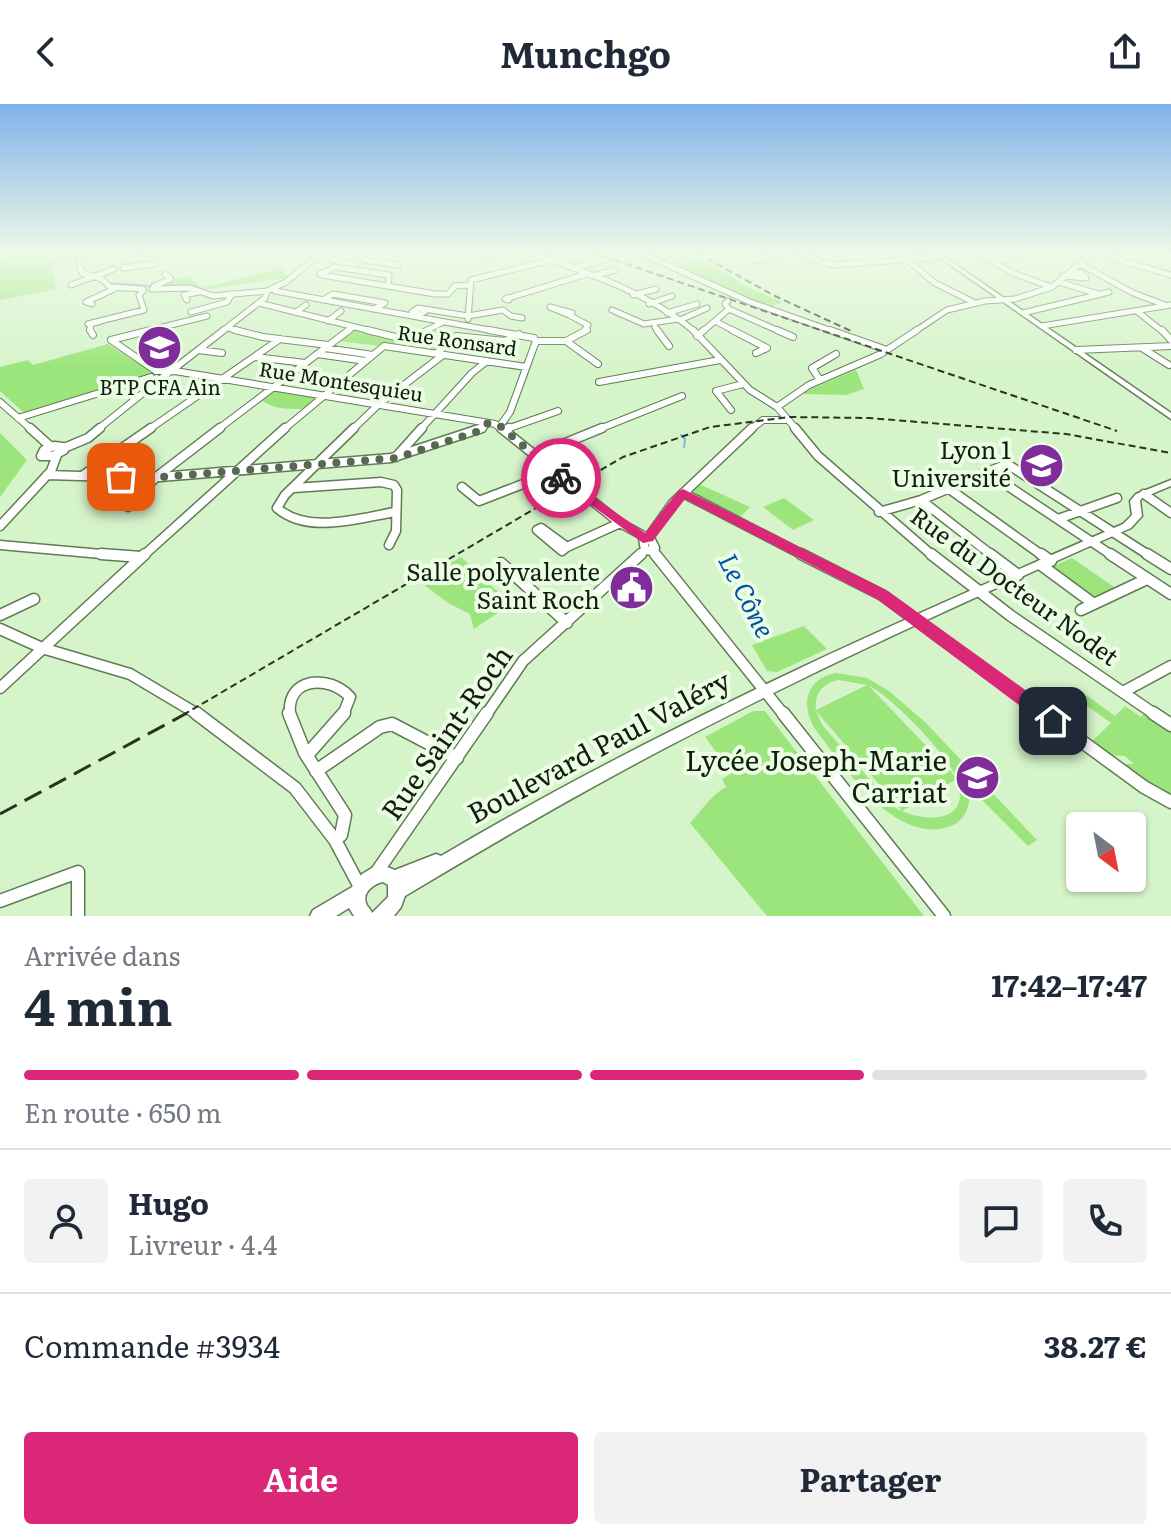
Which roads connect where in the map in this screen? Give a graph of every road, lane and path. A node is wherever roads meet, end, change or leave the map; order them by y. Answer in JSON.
{"nodes":[{"id":1,"x":108,"y":291,"type":"edge"},
{"id":2,"x":144,"y":291,"type":"edge"},
{"id":3,"x":271,"y":291,"type":"junction"},
{"id":4,"x":414,"y":291,"type":"edge"},
{"id":5,"x":450,"y":291,"type":"edge"},
{"id":6,"x":468,"y":291,"type":"edge"},
{"id":7,"x":533,"y":291,"type":"edge"},
{"id":8,"x":623,"y":291,"type":"edge"},
{"id":9,"x":648,"y":291,"type":"edge"},
{"id":10,"x":721,"y":291,"type":"edge"},
{"id":11,"x":951,"y":291,"type":"edge"},
{"id":12,"x":991,"y":291,"type":"edge"},
{"id":13,"x":1038,"y":291,"type":"edge"},
{"id":14,"x":1088,"y":291,"type":"edge"},
{"id":15,"x":1129,"y":291,"type":"edge"},
{"id":16,"x":199,"y":292,"type":"joint"},
{"id":17,"x":1109,"y":292,"type":"dead end"},
{"id":18,"x":232,"y":294,"type":"junction"},
{"id":19,"x":1098,"y":294,"type":"junction"},
{"id":20,"x":632,"y":295,"type":"junction"},
{"id":21,"x":672,"y":296,"type":"dead end"},
{"id":22,"x":733,"y":299,"type":"junction"},
{"id":23,"x":187,"y":300,"type":"dead end"},
{"id":24,"x":322,"y":300,"type":"junction"},
{"id":25,"x":509,"y":300,"type":"dead end"},
{"id":26,"x":1004,"y":300,"type":"junction"},
{"id":27,"x":259,"y":303,"type":"junction"},
{"id":28,"x":975,"y":303,"type":"junction"},
{"id":29,"x":92,"y":304,"type":"dead end"},
{"id":30,"x":649,"y":304,"type":"junction"},
{"id":31,"x":697,"y":304,"type":"dead end"},
{"id":32,"x":306,"y":305,"type":"dead end"},
{"id":33,"x":1165,"y":306,"type":"edge"},
{"id":34,"x":707,"y":308,"type":"dead end"},
{"id":35,"x":374,"y":309,"type":"junction"},
{"id":36,"x":729,"y":309,"type":"junction"},
{"id":37,"x":288,"y":310,"type":"junction"},
{"id":38,"x":427,"y":310,"type":"dead end"},
{"id":39,"x":612,"y":310,"type":"dead end"},
{"id":40,"x":341,"y":311,"type":"dead end"},
{"id":41,"x":191,"y":312,"type":"dead end"},
{"id":42,"x":296,"y":312,"type":"junction"},
{"id":43,"x":1138,"y":312,"type":"junction"},
{"id":44,"x":1171,"y":312,"type":"edge"},
{"id":45,"x":667,"y":313,"type":"junction"},
{"id":46,"x":1023,"y":313,"type":"junction"},
{"id":47,"x":569,"y":315,"type":"dead end"},
{"id":48,"x":207,"y":316,"type":"dead end"},
{"id":49,"x":468,"y":316,"type":"junction"},
{"id":50,"x":276,"y":318,"type":"dead end"},
{"id":51,"x":522,"y":318,"type":"dead end"},
{"id":52,"x":325,"y":320,"type":"junction"},
{"id":53,"x":679,"y":320,"type":"junction"},
{"id":54,"x":444,"y":321,"type":"junction"},
{"id":55,"x":715,"y":321,"type":"junction"},
{"id":56,"x":468,"y":325,"type":"junction"},
{"id":57,"x":1042,"y":326,"type":"junction"},
{"id":58,"x":310,"y":327,"type":"dead end"},
{"id":59,"x":353,"y":327,"type":"junction"},
{"id":60,"x":655,"y":327,"type":"junction"},
{"id":61,"x":228,"y":328,"type":"junction"},
{"id":62,"x":520,"y":334,"type":"junction"},
{"id":63,"x":93,"y":335,"type":"dead end"},
{"id":64,"x":744,"y":335,"type":"junction"},
{"id":65,"x":697,"y":336,"type":"junction"},
{"id":66,"x":793,"y":337,"type":"dead end"},
{"id":67,"x":734,"y":338,"type":"dead end"},
{"id":68,"x":280,"y":339,"type":"junction"},
{"id":69,"x":533,"y":339,"type":"junction"},
{"id":70,"x":1171,"y":340,"type":"edge"},
{"id":71,"x":566,"y":341,"type":"junction"},
{"id":72,"x":327,"y":346,"type":"junction"},
{"id":73,"x":669,"y":346,"type":"dead end"},
{"id":74,"x":1171,"y":346,"type":"edge"},
{"id":75,"x":1141,"y":347,"type":"junction"},
{"id":76,"x":198,"y":350,"type":"junction"},
{"id":77,"x":887,"y":350,"type":"junction"},
{"id":78,"x":1076,"y":350,"type":"junction"},
{"id":79,"x":222,"y":353,"type":"dead end"},
{"id":80,"x":756,"y":353,"type":"dead end"},
{"id":81,"x":317,"y":354,"type":"junction"},
{"id":82,"x":440,"y":354,"type":"junction"},
{"id":83,"x":836,"y":354,"type":"dead end"},
{"id":84,"x":373,"y":355,"type":"junction"},
{"id":85,"x":255,"y":357,"type":"junction"},
{"id":86,"x":720,"y":360,"type":"junction"},
{"id":87,"x":366,"y":361,"type":"junction"},
{"id":88,"x":487,"y":361,"type":"junction"},
{"id":89,"x":305,"y":363,"type":"junction"},
{"id":90,"x":598,"y":364,"type":"dead end"},
{"id":91,"x":1169,"y":365,"type":"edge"},
{"id":92,"x":526,"y":367,"type":"junction"},
{"id":93,"x":171,"y":371,"type":"junction"},
{"id":94,"x":151,"y":377,"type":"dead end"},
{"id":95,"x":223,"y":378,"type":"junction"},
{"id":96,"x":820,"y":380,"type":"junction"},
{"id":97,"x":599,"y":382,"type":"dead end"},
{"id":98,"x":743,"y":384,"type":"junction"},
{"id":99,"x":274,"y":387,"type":"junction"},
{"id":100,"x":324,"y":396,"type":"junction"},
{"id":101,"x":682,"y":396,"type":"dead end"},
{"id":102,"x":0,"y":402,"type":"edge"},
{"id":103,"x":379,"y":404,"type":"junction"},
{"id":104,"x":44,"y":410,"type":"junction"},
{"id":105,"x":731,"y":410,"type":"dead end"},
{"id":106,"x":558,"y":411,"type":"dead end"},
{"id":107,"x":435,"y":414,"type":"junction"},
{"id":108,"x":778,"y":415,"type":"junction"},
{"id":109,"x":1171,"y":417,"type":"edge"},
{"id":110,"x":18,"y":418,"type":"junction"},
{"id":111,"x":488,"y":423,"type":"junction"},
{"id":112,"x":27,"y":425,"type":"junction"},
{"id":113,"x":502,"y":428,"type":"junction"},
{"id":114,"x":51,"y":447,"type":"junction"},
{"id":115,"x":64,"y":448,"type":"junction"},
{"id":116,"x":57,"y":455,"type":"junction"},
{"id":117,"x":536,"y":455,"type":"junction"},
{"id":118,"x":396,"y":458,"type":"junction"},
{"id":119,"x":318,"y":464,"type":"junction"},
{"id":120,"x":234,"y":471,"type":"junction"},
{"id":121,"x":554,"y":472,"type":"junction"},
{"id":122,"x":987,"y":472,"type":"junction"},
{"id":123,"x":47,"y":475,"type":"junction"},
{"id":124,"x":81,"y":476,"type":"junction"},
{"id":125,"x":155,"y":478,"type":"junction"},
{"id":126,"x":1170,"y":483,"type":"edge"},
{"id":127,"x":462,"y":487,"type":"dead end"},
{"id":128,"x":294,"y":488,"type":"junction"},
{"id":129,"x":948,"y":488,"type":"junction"},
{"id":130,"x":683,"y":493,"type":"junction"},
{"id":131,"x":1144,"y":494,"type":"junction"},
{"id":132,"x":1117,"y":498,"type":"dead end"},
{"id":133,"x":921,"y":500,"type":"junction"},
{"id":134,"x":128,"y":507,"type":"dead end"},
{"id":135,"x":1081,"y":511,"type":"junction"},
{"id":136,"x":395,"y":512,"type":"junction"},
{"id":137,"x":879,"y":512,"type":"junction"},
{"id":138,"x":1171,"y":513,"type":"edge"},
{"id":139,"x":1058,"y":519,"type":"junction"},
{"id":140,"x":620,"y":523,"type":"junction"},
{"id":141,"x":0,"y":526,"type":"edge"},
{"id":142,"x":1113,"y":532,"type":"junction"},
{"id":143,"x":1091,"y":542,"type":"junction"},
{"id":144,"x":647,"y":544,"type":"junction"},
{"id":145,"x":0,"y":545,"type":"edge"},
{"id":146,"x":389,"y":545,"type":"dead end"},
{"id":147,"x":567,"y":547,"type":"dead end"},
{"id":148,"x":141,"y":557,"type":"junction"},
{"id":149,"x":501,"y":563,"type":"dead end"},
{"id":150,"x":1046,"y":563,"type":"junction"},
{"id":151,"x":1171,"y":569,"type":"edge"},
{"id":152,"x":1018,"y":575,"type":"junction"},
{"id":153,"x":1147,"y":579,"type":"junction"},
{"id":154,"x":977,"y":591,"type":"junction"},
{"id":155,"x":1171,"y":594,"type":"edge"},
{"id":156,"x":34,"y":599,"type":"dead end"},
{"id":157,"x":1094,"y":604,"type":"junction"},
{"id":158,"x":1081,"y":610,"type":"dead end"},
{"id":159,"x":0,"y":615,"type":"edge"},
{"id":160,"x":916,"y":618,"type":"junction"},
{"id":161,"x":567,"y":623,"type":"junction"},
{"id":162,"x":3,"y":633,"type":"edge"},
{"id":163,"x":42,"y":648,"type":"junction"},
{"id":164,"x":1171,"y":666,"type":"edge"},
{"id":165,"x":0,"y":688,"type":"edge"},
{"id":166,"x":764,"y":689,"type":"junction"},
{"id":167,"x":1123,"y":692,"type":"junction"},
{"id":168,"x":1171,"y":725,"type":"edge"},
{"id":169,"x":307,"y":755,"type":"junction"},
{"id":170,"x":457,"y":758,"type":"junction"},
{"id":171,"x":316,"y":771,"type":"junction"},
{"id":172,"x":1171,"y":802,"type":"edge"},
{"id":173,"x":335,"y":840,"type":"junction"},
{"id":174,"x":373,"y":899,"type":"edge"},
{"id":175,"x":0,"y":901,"type":"edge"},
{"id":176,"x":78,"y":916,"type":"edge"},
{"id":177,"x":319,"y":916,"type":"edge"},
{"id":178,"x":944,"y":916,"type":"edge"}],
"edges":[{"from":1,"to":29,"type":"street"},
{"from":2,"to":63,"type":"street"},
{"from":3,"to":18,"type":"street"},
{"from":3,"to":24,"type":"street"},
{"from":3,"to":27,"type":"street"},
{"from":4,"to":5,"type":"street"},
{"from":6,"to":49,"type":"street"},
{"from":7,"to":25,"type":"street"},
{"from":8,"to":20,"type":"street","name":"Rue du Docteur Nodet"},
{"from":9,"to":20,"type":"street"},
{"from":10,"to":22,"type":"street"},
{"from":11,"to":28,"type":"street"},
{"from":12,"to":26,"type":"main road"},
{"from":13,"to":26,"type":"street","name":"Rue Saint-Roch"},
{"from":14,"to":19,"type":"street"},
{"from":15,"to":33,"type":"street"},
{"from":16,"to":18,"type":"street"},
{"from":16,"to":23,"type":"street"},
{"from":17,"to":19,"type":"street"},
{"from":18,"to":41,"type":"street"},
{"from":19,"to":46,"type":"street"},
{"from":20,"to":30,"type":"street","name":"Rue du Docteur Nodet"},
{"from":21,"to":30,"type":"street"},
{"from":22,"to":36,"type":"street"},
{"from":22,"to":77,"type":"street"},
{"from":24,"to":35,"type":"street"},
{"from":24,"to":35,"type":"street"},
{"from":26,"to":28,"type":"street","name":"Rue Saint-Roch"},
{"from":26,"to":46,"type":"main road"},
{"from":27,"to":37,"type":"street"},
{"from":27,"to":61,"type":"street"},
{"from":28,"to":77,"type":"street","name":"Rue Saint-Roch"},
{"from":30,"to":45,"type":"street","name":"Rue du Docteur Nodet"},
{"from":31,"to":45,"type":"street"},
{"from":32,"to":42,"type":"street"},
{"from":33,"to":43,"type":"street"},
{"from":33,"to":44,"type":"street"},
{"from":34,"to":53,"type":"street"},
{"from":35,"to":54,"type":"street"},
{"from":36,"to":55,"type":"street"},
{"from":36,"to":66,"type":"street"},
{"from":37,"to":42,"type":"street"},
{"from":37,"to":50,"type":"street"},
{"from":38,"to":49,"type":"street"},
{"from":39,"to":60,"type":"street"},
{"from":40,"to":52,"type":"street"},
{"from":42,"to":52,"type":"street"},
{"from":43,"to":57,"type":"street"},
{"from":43,"to":70,"type":"street"},
{"from":45,"to":53,"type":"street","name":"Rue du Docteur Nodet"},
{"from":46,"to":57,"type":"main road"},
{"from":47,"to":71,"type":"street"},
{"from":48,"to":93,"type":"street","name":"Rue Montesquieu"},
{"from":49,"to":51,"type":"street"},
{"from":49,"to":56,"type":"street"},
{"from":52,"to":58,"type":"street"},
{"from":52,"to":59,"type":"street"},
{"from":53,"to":60,"type":"street"},
{"from":53,"to":65,"type":"street","name":"Rue du Docteur Nodet"},
{"from":54,"to":56,"type":"street"},
{"from":54,"to":59,"type":"street"},
{"from":55,"to":64,"type":"street"},
{"from":55,"to":65,"type":"street"},
{"from":56,"to":62,"type":"street"},
{"from":57,"to":78,"type":"main road"},
{"from":59,"to":72,"type":"street"},
{"from":60,"to":73,"type":"street"},
{"from":61,"to":68,"type":"street"},
{"from":61,"to":76,"type":"street"},
{"from":62,"to":69,"type":"street"},
{"from":62,"to":82,"type":"street"},
{"from":64,"to":67,"type":"street"},
{"from":64,"to":80,"type":"street"},
{"from":65,"to":86,"type":"street","name":"Rue du Docteur Nodet"},
{"from":68,"to":72,"type":"street"},
{"from":68,"to":85,"type":"street"},
{"from":69,"to":71,"type":"street"},
{"from":69,"to":92,"type":"street"},
{"from":71,"to":90,"type":"street"},
{"from":72,"to":81,"type":"street"},
{"from":72,"to":84,"type":"street"},
{"from":74,"to":75,"type":"street"},
{"from":75,"to":78,"type":"street"},
{"from":75,"to":91,"type":"street"},
{"from":76,"to":79,"type":"street"},
{"from":76,"to":93,"type":"street"},
{"from":77,"to":96,"type":"street","name":"Rue Saint-Roch"},
{"from":78,"to":109,"type":"main road"},
{"from":81,"to":87,"type":"street"},
{"from":81,"to":89,"type":"street"},
{"from":82,"to":84,"type":"street","name":"Rue Ronsard"},
{"from":82,"to":88,"type":"street","name":"Rue Ronsard"},
{"from":82,"to":103,"type":"street"},
{"from":83,"to":96,"type":"street"},
{"from":84,"to":87,"type":"street"},
{"from":85,"to":89,"type":"street"},
{"from":85,"to":95,"type":"street"},
{"from":86,"to":97,"type":"street"},
{"from":86,"to":98,"type":"street","name":"Rue du Docteur Nodet"},
{"from":87,"to":100,"type":"street"},
{"from":88,"to":92,"type":"street","name":"Rue Ronsard"},
{"from":88,"to":107,"type":"street"},
{"from":89,"to":99,"type":"street"},
{"from":92,"to":113,"type":"street"},
{"from":93,"to":95,"type":"street","name":"Rue Montesquieu"},
{"from":93,"to":115,"type":"street"},
{"from":94,"to":104,"type":"street"},
{"from":95,"to":99,"type":"street","name":"Rue Montesquieu"},
{"from":95,"to":124,"type":"street"},
{"from":96,"to":108,"type":"street","name":"Rue Saint-Roch"},
{"from":98,"to":105,"type":"street"},
{"from":98,"to":108,"type":"street","name":"Rue du Docteur Nodet"},
{"from":99,"to":100,"type":"street","name":"Rue Montesquieu"},
{"from":99,"to":125,"type":"street"},
{"from":100,"to":103,"type":"street","name":"Rue Montesquieu"},
{"from":100,"to":120,"type":"street"},
{"from":101,"to":117,"type":"street"},
{"from":102,"to":110,"type":"street"},
{"from":103,"to":107,"type":"street","name":"Rue Montesquieu"},
{"from":103,"to":119,"type":"street"},
{"from":104,"to":110,"type":"street"},
{"from":104,"to":112,"type":"street"},
{"from":106,"to":113,"type":"street"},
{"from":107,"to":111,"type":"street","name":"Rue Montesquieu"},
{"from":107,"to":118,"type":"street"},
{"from":108,"to":130,"type":"street","name":"Rue Saint-Roch"},
{"from":108,"to":137,"type":"street","name":"Rue du Docteur Nodet"},
{"from":110,"to":112,"type":"street"},
{"from":111,"to":113,"type":"street","name":"Rue Montesquieu"},
{"from":111,"to":118,"type":"street"},
{"from":112,"to":114,"type":"street"},
{"from":113,"to":117,"type":"street"},
{"from":114,"to":115,"type":"street"},
{"from":114,"to":116,"type":"street"},
{"from":115,"to":116,"type":"street"},
{"from":116,"to":123,"type":"street"},
{"from":117,"to":121,"type":"street"},
{"from":118,"to":119,"type":"street"},
{"from":119,"to":120,"type":"street"},
{"from":119,"to":128,"type":"street"},
{"from":120,"to":125,"type":"street"},
{"from":120,"to":148,"type":"street"},
{"from":121,"to":127,"type":"street"},
{"from":121,"to":140,"type":"street"},
{"from":122,"to":129,"type":"street"},
{"from":122,"to":135,"type":"street"},
{"from":122,"to":139,"type":"street"},
{"from":123,"to":124,"type":"street"},
{"from":123,"to":141,"type":"street"},
{"from":124,"to":125,"type":"street"},
{"from":125,"to":134,"type":"street"},
{"from":126,"to":131,"type":"main road"},
{"from":128,"to":136,"type":"street"},
{"from":128,"to":136,"type":"street"},
{"from":129,"to":133,"type":"street"},
{"from":129,"to":150,"type":"street"},
{"from":130,"to":144,"type":"street","name":"Rue Saint-Roch"},
{"from":130,"to":160,"type":"street"},
{"from":131,"to":138,"type":"street"},
{"from":131,"to":142,"type":"main road"},
{"from":132,"to":135,"type":"street"},
{"from":133,"to":137,"type":"street"},
{"from":133,"to":152,"type":"street"},
{"from":135,"to":139,"type":"street"},
{"from":135,"to":142,"type":"street"},
{"from":136,"to":146,"type":"street"},
{"from":137,"to":154,"type":"street","name":"Rue du Docteur Nodet"},
{"from":139,"to":143,"type":"street"},
{"from":140,"to":144,"type":"street"},
{"from":140,"to":147,"type":"street"},
{"from":142,"to":143,"type":"main road","name":"Boulevard Paul Valéry"},
{"from":142,"to":151,"type":"street"},
{"from":143,"to":150,"type":"main road","name":"Boulevard Paul Valéry"},
{"from":143,"to":153,"type":"street"},
{"from":144,"to":161,"type":"street","name":"Rue Saint-Roch"},
{"from":144,"to":166,"type":"street"},
{"from":145,"to":148,"type":"street"},
{"from":148,"to":163,"type":"street"},
{"from":149,"to":161,"type":"street"},
{"from":150,"to":152,"type":"main road","name":"Boulevard Paul Valéry"},
{"from":150,"to":157,"type":"street"},
{"from":152,"to":154,"type":"main road","name":"Boulevard Paul Valéry"},
{"from":153,"to":155,"type":"street"},
{"from":153,"to":157,"type":"street"},
{"from":154,"to":160,"type":"main road","name":"Boulevard Paul Valéry"},
{"from":154,"to":167,"type":"street","name":"Rue du Docteur Nodet"},
{"from":156,"to":159,"type":"street"},
{"from":157,"to":158,"type":"street"},
{"from":160,"to":166,"type":"main road","name":"Boulevard Paul Valéry"},
{"from":160,"to":172,"type":"street"},
{"from":161,"to":170,"type":"street","name":"Rue Saint-Roch"},
{"from":162,"to":163,"type":"street"},
{"from":163,"to":165,"type":"street"},
{"from":163,"to":173,"type":"street"},
{"from":164,"to":167,"type":"street"},
{"from":166,"to":174,"type":"main road","name":"Boulevard Paul Valéry"},
{"from":166,"to":178,"type":"street"},
{"from":167,"to":168,"type":"street","name":"Rue du Docteur Nodet"},
{"from":169,"to":169,"type":"street"},
{"from":169,"to":171,"type":"street"},
{"from":170,"to":171,"type":"street"},
{"from":170,"to":174,"type":"street","name":"Rue Saint-Roch"},
{"from":171,"to":173,"type":"street"},
{"from":173,"to":174,"type":"street"},
{"from":174,"to":177,"type":"main road","name":"Boulevard Paul Valéry"},
{"from":175,"to":176,"type":"street"}]}
